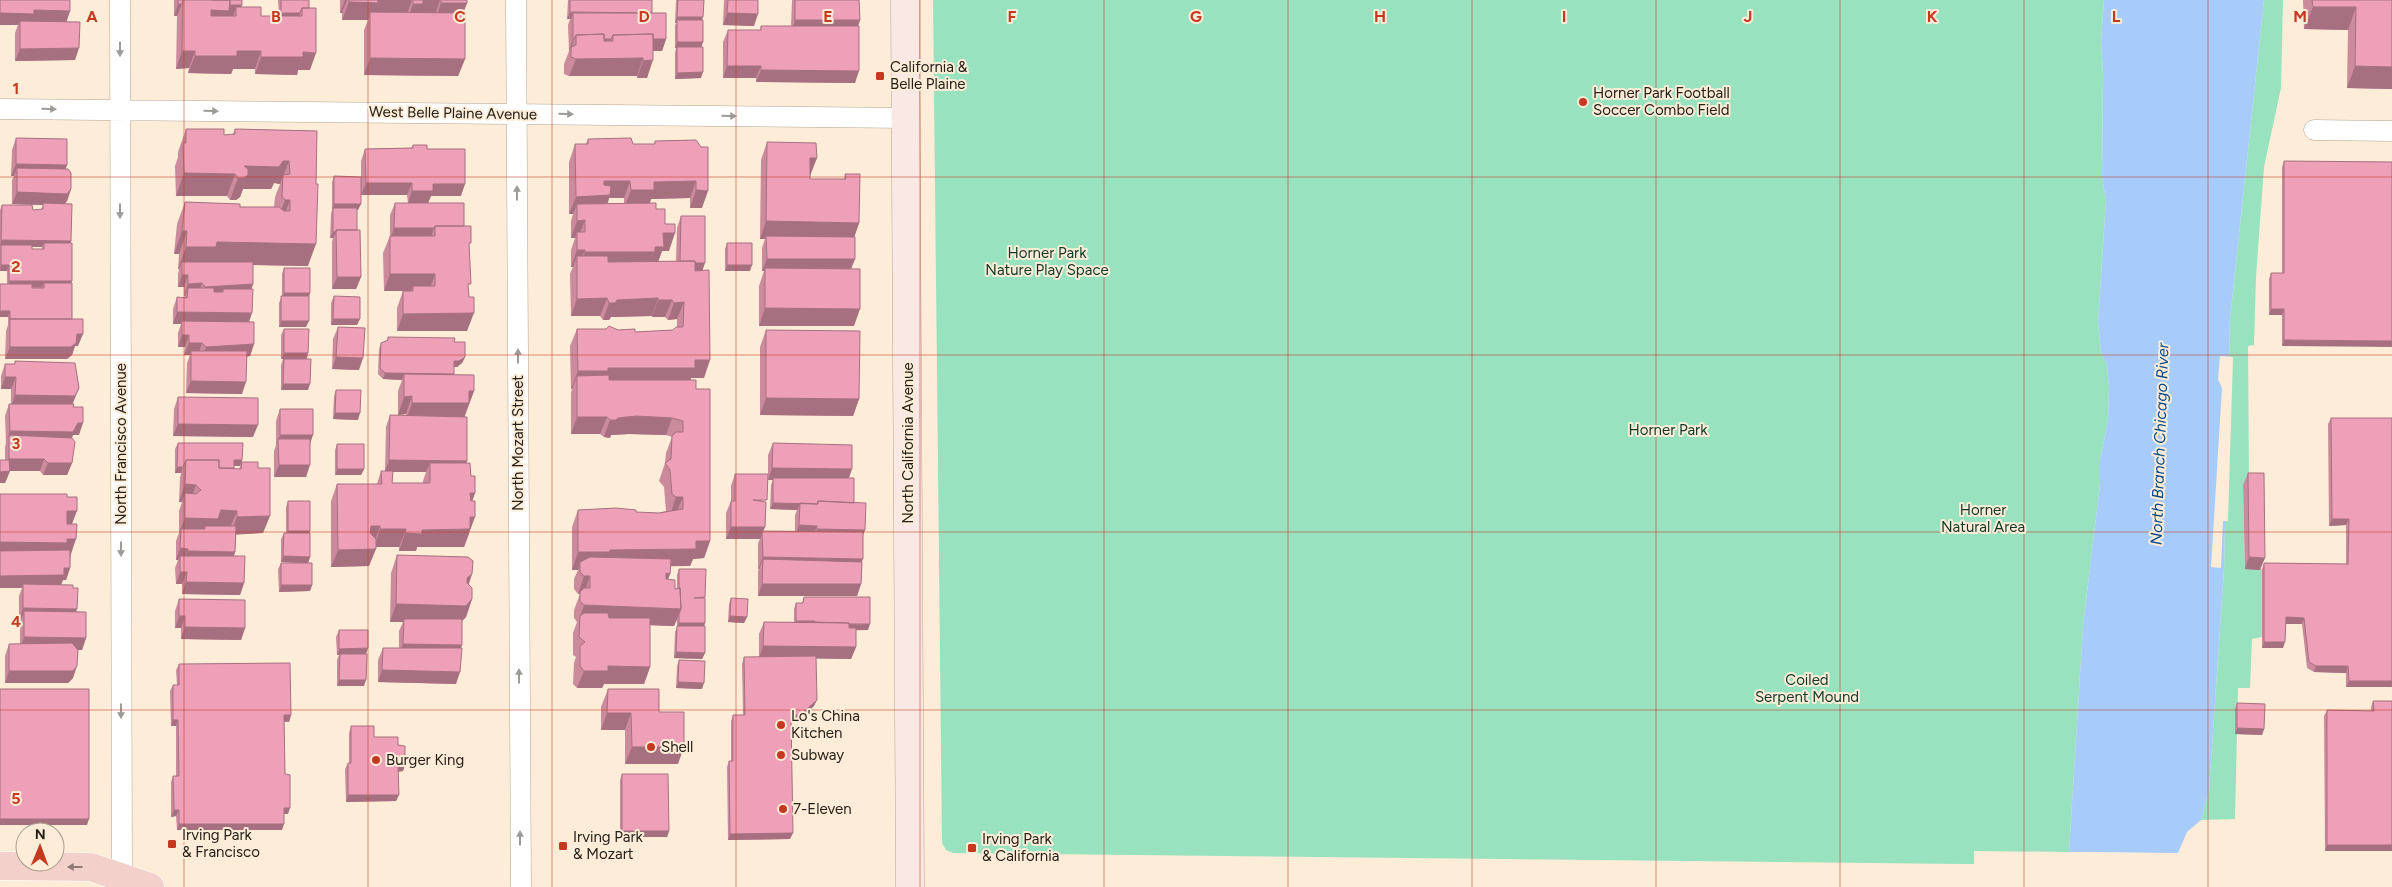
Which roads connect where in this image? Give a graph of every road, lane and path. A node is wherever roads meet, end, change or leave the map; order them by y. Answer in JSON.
{"nodes":[{"id":1,"x":120,"y":0,"type":"edge"},
{"id":2,"x":516,"y":0,"type":"edge"},
{"id":3,"x":905,"y":0,"type":"edge"},
{"id":4,"x":0,"y":109,"type":"edge"},
{"id":5,"x":120,"y":110,"type":"junction"},
{"id":6,"x":516,"y":114,"type":"junction"},
{"id":7,"x":906,"y":118,"type":"junction"},
{"id":8,"x":2314,"y":130,"type":"dead end"},
{"id":9,"x":2392,"y":131,"type":"edge"},
{"id":10,"x":0,"y":866,"type":"edge"},
{"id":11,"x":122,"y":882,"type":"edge"},
{"id":12,"x":150,"y":887,"type":"edge"},
{"id":13,"x":521,"y":887,"type":"edge"},
{"id":14,"x":910,"y":887,"type":"edge"}],
"edges":[{"from":1,"to":5,"type":"street","name":"North Francisco Avenue","one_way":true},
{"from":2,"to":6,"type":"street","name":"North Mozart Street"},
{"from":3,"to":7,"type":"street","name":"North California Avenue"},
{"from":4,"to":5,"type":"street","name":"West Belle Plaine Avenue","one_way":true},
{"from":5,"to":6,"type":"street","name":"West Belle Plaine Avenue","one_way":true},
{"from":5,"to":11,"type":"street","name":"North Francisco Avenue","one_way":true},
{"from":6,"to":7,"type":"street","name":"West Belle Plaine Avenue","one_way":true},
{"from":13,"to":6,"type":"street","name":"North Mozart Street","one_way":true},
{"from":7,"to":14,"type":"street","name":"North California Avenue"},
{"from":8,"to":9,"type":"street"},
{"from":11,"to":10,"type":"main road","one_way":true},
{"from":11,"to":12,"type":"main road"}]}
